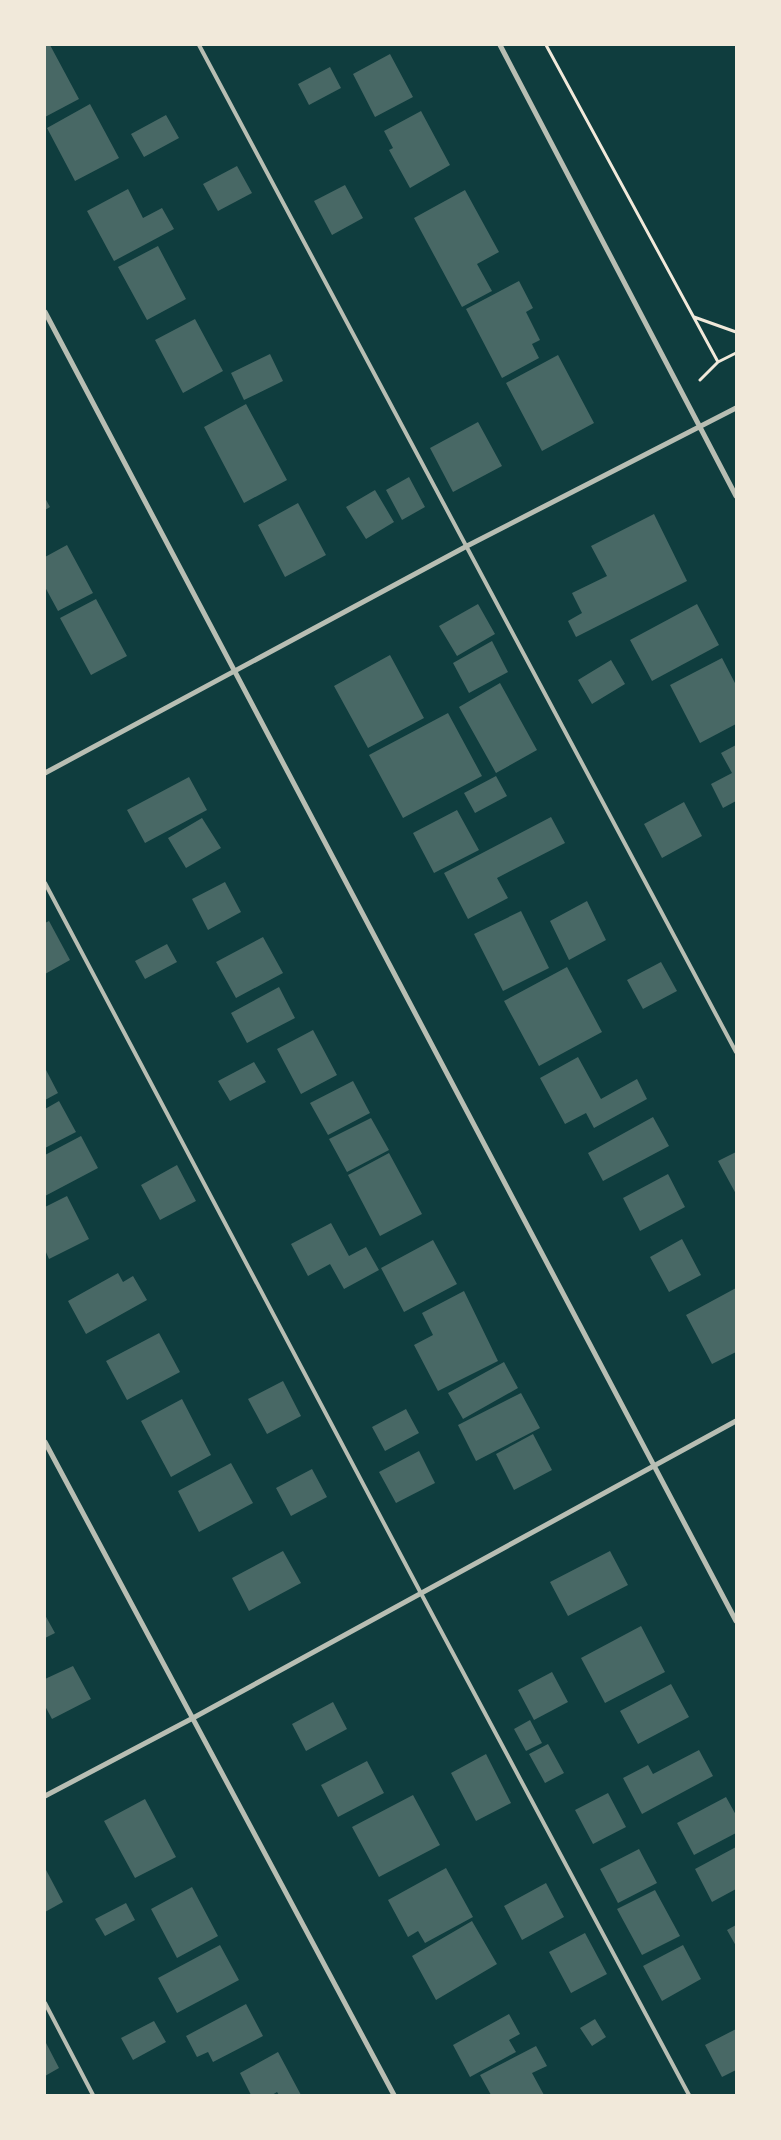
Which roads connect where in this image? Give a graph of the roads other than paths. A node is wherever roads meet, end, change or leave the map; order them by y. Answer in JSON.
{"nodes":[{"id":1,"x":199,"y":45,"type":"edge"},
{"id":2,"x":500,"y":45,"type":"edge"},
{"id":3,"x":45,"y":312,"type":"edge"},
{"id":4,"x":736,"y":408,"type":"edge"},
{"id":5,"x":700,"y":428,"type":"junction"},
{"id":6,"x":736,"y":496,"type":"edge"},
{"id":7,"x":467,"y":546,"type":"junction"},
{"id":8,"x":236,"y":672,"type":"junction"},
{"id":9,"x":45,"y":773,"type":"edge"},
{"id":10,"x":45,"y":884,"type":"edge"},
{"id":11,"x":736,"y":1052,"type":"edge"},
{"id":12,"x":736,"y":1421,"type":"edge"},
{"id":13,"x":45,"y":1442,"type":"edge"},
{"id":14,"x":654,"y":1466,"type":"junction"},
{"id":15,"x":420,"y":1593,"type":"junction"},
{"id":16,"x":736,"y":1622,"type":"edge"},
{"id":17,"x":193,"y":1718,"type":"junction"},
{"id":18,"x":45,"y":1796,"type":"edge"},
{"id":19,"x":45,"y":2003,"type":"edge"},
{"id":20,"x":93,"y":2095,"type":"edge"},
{"id":21,"x":394,"y":2095,"type":"edge"},
{"id":22,"x":689,"y":2095,"type":"edge"}],
"edges":[{"from":1,"to":7,"type":"lane"},
{"from":2,"to":5,"type":"street"},
{"from":3,"to":8,"type":"street"},
{"from":4,"to":5,"type":"street"},
{"from":5,"to":6,"type":"street"},
{"from":5,"to":7,"type":"street"},
{"from":7,"to":8,"type":"street"},
{"from":7,"to":11,"type":"lane"},
{"from":8,"to":9,"type":"street"},
{"from":8,"to":14,"type":"street"},
{"from":10,"to":15,"type":"lane"},
{"from":12,"to":14,"type":"street"},
{"from":13,"to":17,"type":"street"},
{"from":14,"to":15,"type":"street"},
{"from":14,"to":16,"type":"street"},
{"from":15,"to":17,"type":"street"},
{"from":15,"to":22,"type":"lane"},
{"from":17,"to":18,"type":"street"},
{"from":17,"to":21,"type":"street"},
{"from":19,"to":20,"type":"lane"}]}
